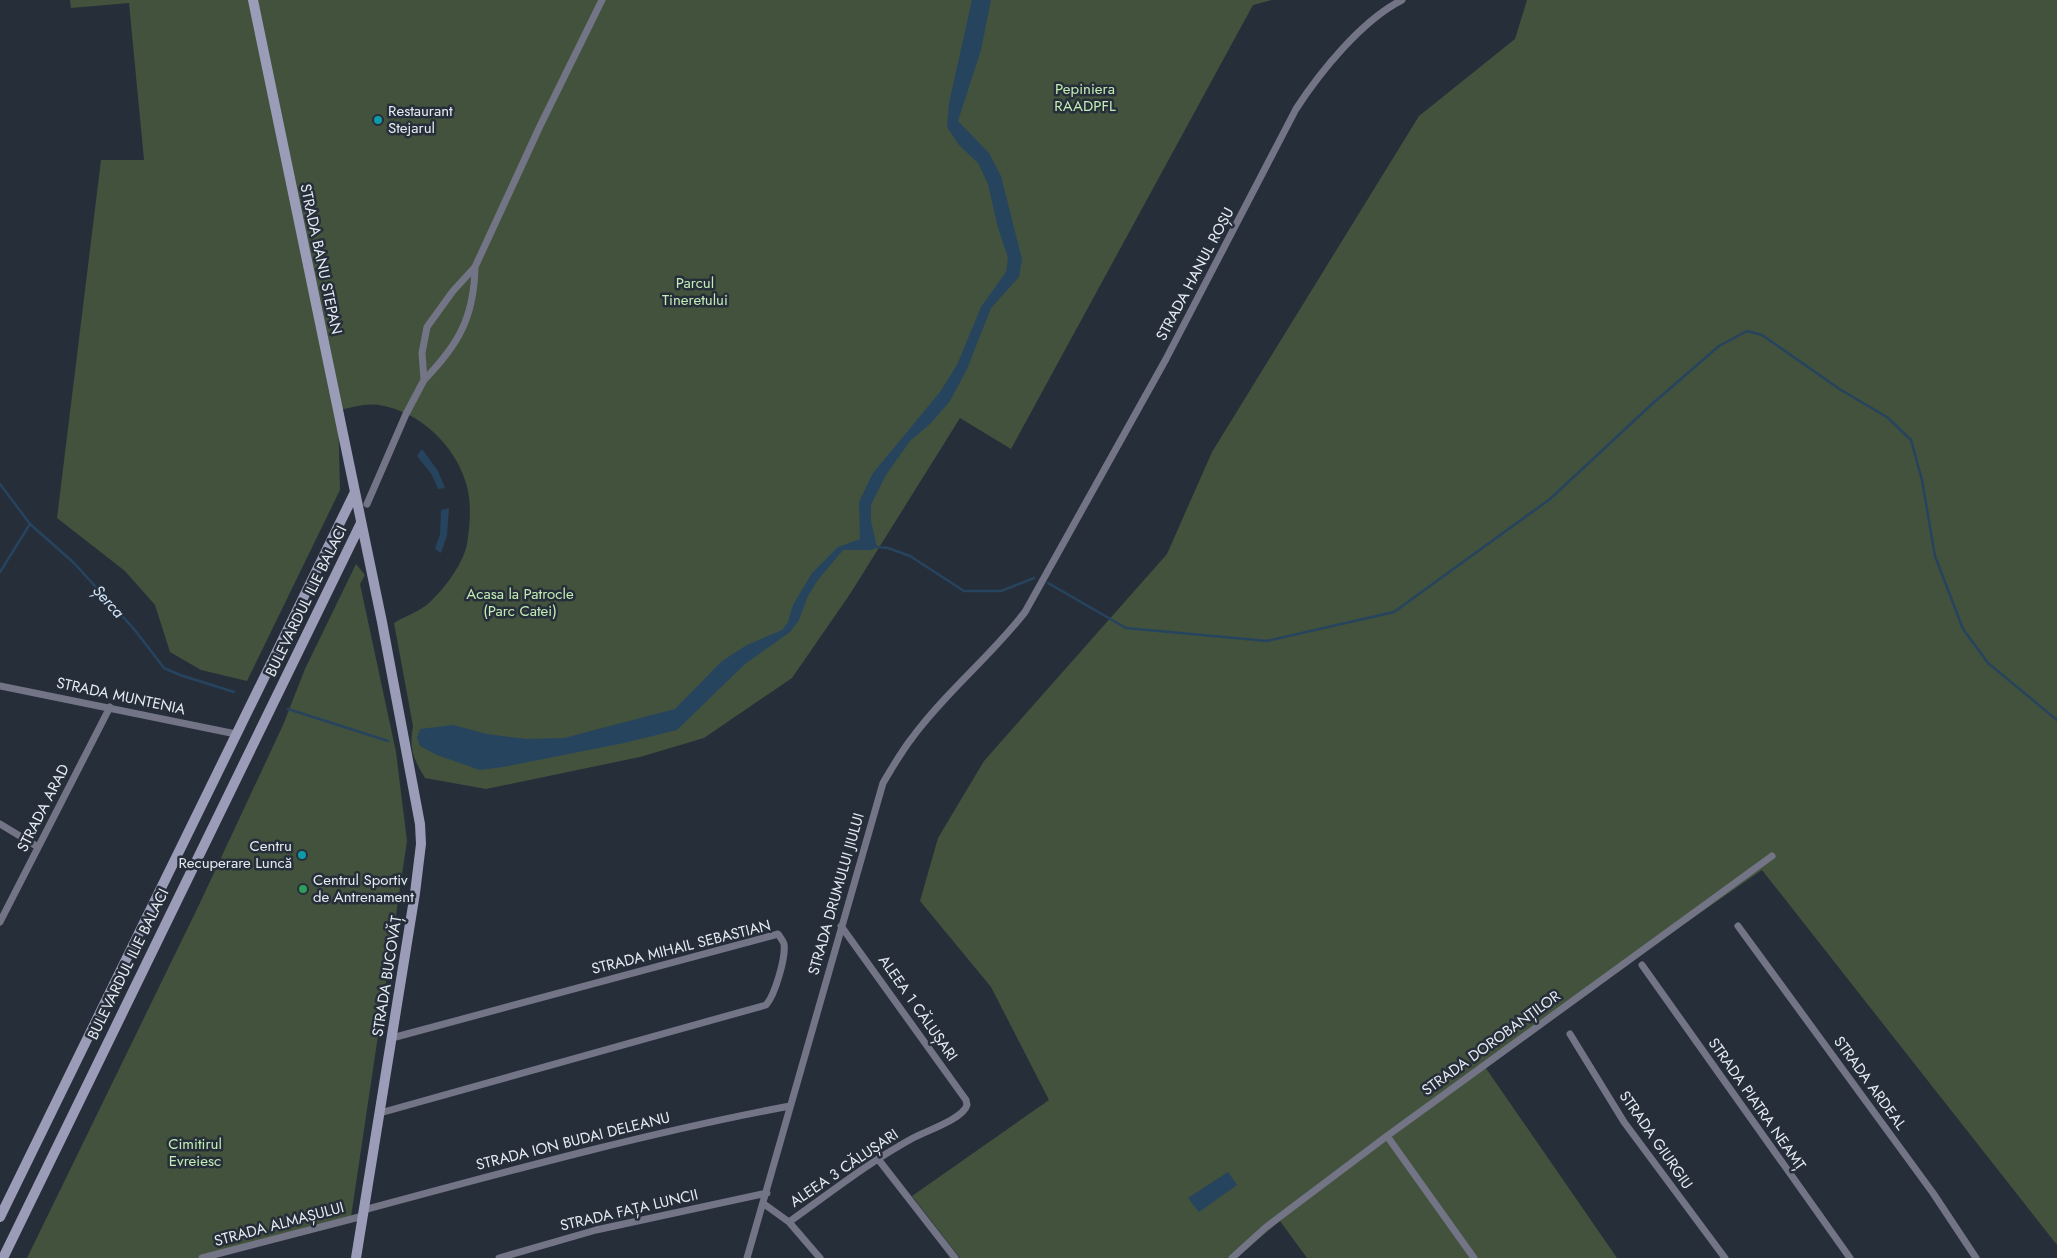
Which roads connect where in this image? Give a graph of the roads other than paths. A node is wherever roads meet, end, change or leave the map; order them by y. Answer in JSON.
{"nodes":[{"id":1,"x":253,"y":0,"type":"edge"},
{"id":2,"x":602,"y":0,"type":"edge"},
{"id":3,"x":1402,"y":0,"type":"edge"},
{"id":4,"x":475,"y":267,"type":"junction"},
{"id":5,"x":424,"y":380,"type":"junction"},
{"id":6,"x":354,"y":492,"type":"junction"},
{"id":7,"x":367,"y":504,"type":"dead end"},
{"id":8,"x":361,"y":523,"type":"junction"},
{"id":9,"x":1039,"y":585,"type":"joint"},
{"id":10,"x":0,"y":686,"type":"edge"},
{"id":11,"x":110,"y":707,"type":"junction"},
{"id":12,"x":236,"y":734,"type":"junction"},
{"id":13,"x":0,"y":824,"type":"edge"},
{"id":14,"x":38,"y":847,"type":"junction"},
{"id":15,"x":1772,"y":856,"type":"dead end"},
{"id":16,"x":0,"y":922,"type":"edge"},
{"id":17,"x":841,"y":926,"type":"junction"},
{"id":18,"x":1738,"y":926,"type":"dead end"},
{"id":19,"x":1642,"y":965,"type":"dead end"},
{"id":20,"x":1570,"y":1034,"type":"dead end"},
{"id":21,"x":392,"y":1038,"type":"junction"},
{"id":22,"x":790,"y":1106,"type":"junction"},
{"id":23,"x":967,"y":1108,"type":"joint"},
{"id":24,"x":380,"y":1114,"type":"junction"},
{"id":25,"x":1387,"y":1136,"type":"junction"},
{"id":26,"x":878,"y":1159,"type":"junction"},
{"id":27,"x":767,"y":1193,"type":"junction"},
{"id":28,"x":764,"y":1204,"type":"junction"},
{"id":29,"x":363,"y":1213,"type":"junction"},
{"id":30,"x":0,"y":1217,"type":"edge"},
{"id":31,"x":789,"y":1222,"type":"junction"},
{"id":32,"x":3,"y":1258,"type":"edge"},
{"id":33,"x":202,"y":1258,"type":"edge"},
{"id":34,"x":356,"y":1258,"type":"edge"},
{"id":35,"x":499,"y":1258,"type":"edge"},
{"id":36,"x":747,"y":1258,"type":"edge"},
{"id":37,"x":820,"y":1258,"type":"edge"},
{"id":38,"x":955,"y":1258,"type":"edge"},
{"id":39,"x":1232,"y":1258,"type":"edge"},
{"id":40,"x":1474,"y":1258,"type":"edge"},
{"id":41,"x":1725,"y":1258,"type":"edge"},
{"id":42,"x":1850,"y":1258,"type":"edge"},
{"id":43,"x":1976,"y":1258,"type":"edge"}],
"edges":[{"from":1,"to":6,"type":"main road","name":"STRADA BANU STEPAN"},
{"from":2,"to":4,"type":"street"},
{"from":3,"to":9,"type":"street","name":"STRADA HANUL ROȘU"},
{"from":4,"to":5,"type":"street"},
{"from":4,"to":5,"type":"street"},
{"from":5,"to":7,"type":"street"},
{"from":6,"to":8,"type":"main road","name":"STRADA BANU STEPAN"},
{"from":6,"to":12,"type":"main road","name":"BULEVARDUL ILIE BALACI"},
{"from":8,"to":21,"type":"main road","name":"STRADA BUCOVĂȚ"},
{"from":8,"to":32,"type":"main road","name":"BULEVARDUL ILIE BALACI"},
{"from":9,"to":17,"type":"street","name":"STRADA DRUMULUI JIULUI"},
{"from":10,"to":11,"type":"street","name":"STRADA MUNTENIA"},
{"from":11,"to":12,"type":"street","name":"STRADA MUNTENIA"},
{"from":11,"to":14,"type":"street","name":"STRADA ARAD"},
{"from":12,"to":30,"type":"main road","name":"BULEVARDUL ILIE BALACI"},
{"from":13,"to":14,"type":"street"},
{"from":14,"to":16,"type":"street","name":"STRADA ARAD"},
{"from":15,"to":25,"type":"street","name":"STRADA DOROBANȚILOR"},
{"from":17,"to":22,"type":"street","name":"STRADA DRUMULUI JIULUI"},
{"from":17,"to":23,"type":"street","name":"ALEEA 1 CĂLUȘARI"},
{"from":18,"to":43,"type":"street","name":"STRADA ARDEAL"},
{"from":19,"to":42,"type":"street","name":"STRADA PIATRA NEAMȚ"},
{"from":20,"to":41,"type":"street","name":"STRADA GIURGIU"},
{"from":21,"to":24,"type":"main road","name":"STRADA BUCOVĂȚ"},
{"from":21,"to":24,"type":"street","name":"STRADA MIHAIL SEBASTIAN"},
{"from":22,"to":27,"type":"street","name":"STRADA DRUMULUI JIULUI"},
{"from":22,"to":29,"type":"street","name":"STRADA ION BUDAI DELEANU"},
{"from":23,"to":26,"type":"street","name":"ALEEA 3 CĂLUȘARI"},
{"from":24,"to":29,"type":"main road","name":"STRADA BUCOVĂȚ"},
{"from":25,"to":39,"type":"street","name":"STRADA DOROBANȚILOR"},
{"from":25,"to":40,"type":"street"},
{"from":26,"to":31,"type":"street","name":"ALEEA 3 CĂLUȘARI"},
{"from":26,"to":38,"type":"street"},
{"from":27,"to":28,"type":"street","name":"STRADA DRUMULUI JIULUI"},
{"from":27,"to":35,"type":"street","name":"STRADA FAȚA LUNCII"},
{"from":28,"to":31,"type":"street"},
{"from":28,"to":36,"type":"street","name":"STRADA DRUMULUI JIULUI"},
{"from":29,"to":33,"type":"street","name":"STRADA ALMAȘULUI"},
{"from":29,"to":34,"type":"main road","name":"STRADA BUCOVĂȚ"},
{"from":31,"to":37,"type":"street"}]}
